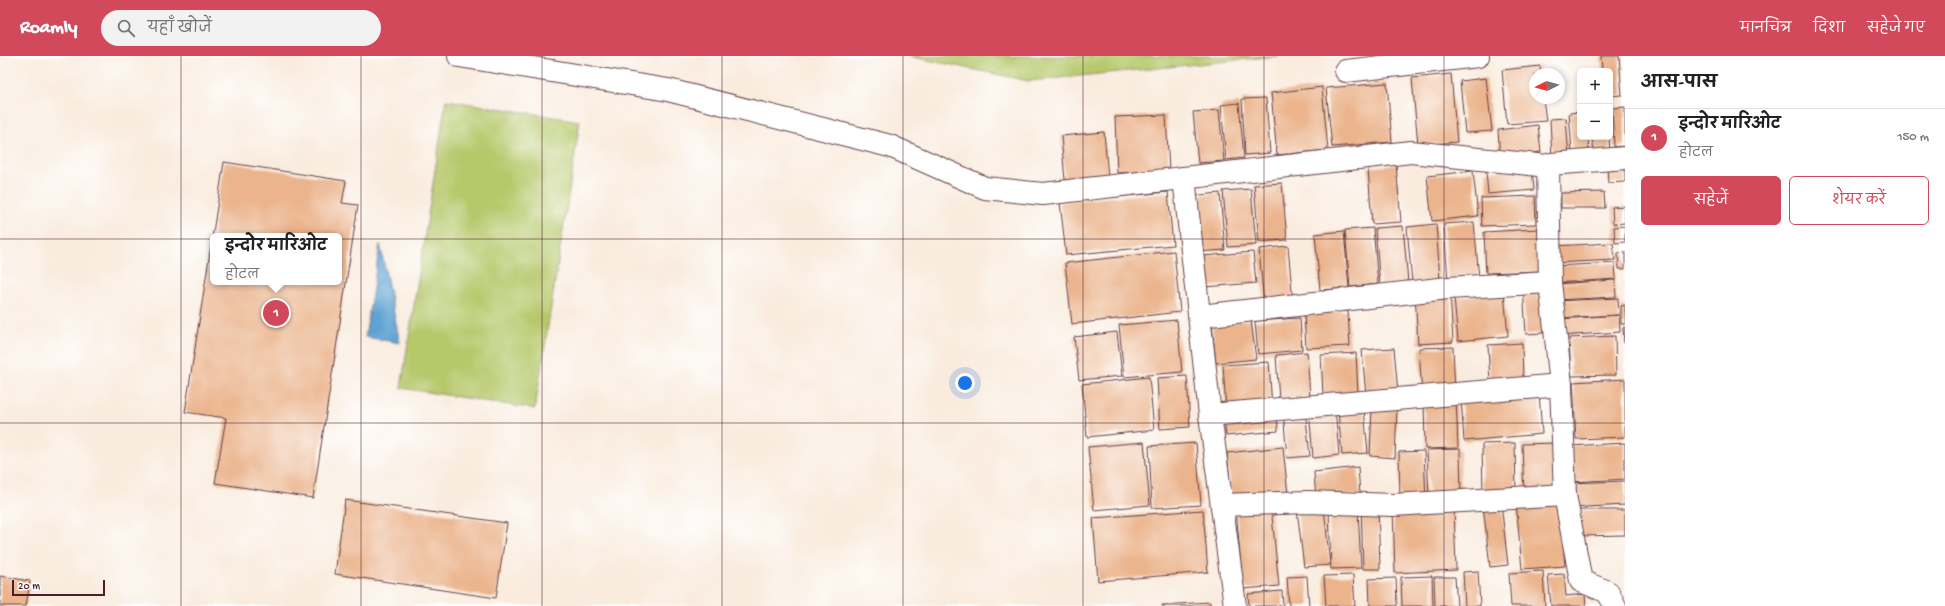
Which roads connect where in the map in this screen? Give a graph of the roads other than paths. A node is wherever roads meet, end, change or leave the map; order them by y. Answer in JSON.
{"nodes":[{"id":1,"x":459,"y":56,"type":"edge"},
{"id":2,"x":1478,"y":56,"type":"edge"},
{"id":3,"x":1346,"y":70,"type":"dead end"},
{"id":4,"x":1625,"y":158,"type":"edge"},
{"id":5,"x":1548,"y":166,"type":"junction"},
{"id":6,"x":1184,"y":178,"type":"junction"},
{"id":7,"x":1550,"y":282,"type":"junction"},
{"id":8,"x":1200,"y":316,"type":"junction"},
{"id":9,"x":1561,"y":385,"type":"junction"},
{"id":10,"x":1210,"y":416,"type":"junction"},
{"id":11,"x":1565,"y":495,"type":"junction"},
{"id":12,"x":1222,"y":505,"type":"junction"},
{"id":13,"x":1235,"y":606,"type":"edge"},
{"id":14,"x":1615,"y":606,"type":"edge"}],
"edges":[{"from":1,"to":6,"type":"street"},
{"from":2,"to":3,"type":"street"},
{"from":4,"to":5,"type":"street"},
{"from":5,"to":6,"type":"street"},
{"from":5,"to":7,"type":"street"},
{"from":6,"to":8,"type":"street"},
{"from":7,"to":8,"type":"street"},
{"from":7,"to":9,"type":"street"},
{"from":8,"to":10,"type":"street"},
{"from":9,"to":10,"type":"street"},
{"from":9,"to":11,"type":"street"},
{"from":10,"to":12,"type":"street"},
{"from":11,"to":12,"type":"street"},
{"from":11,"to":14,"type":"street"},
{"from":12,"to":13,"type":"street"}]}
